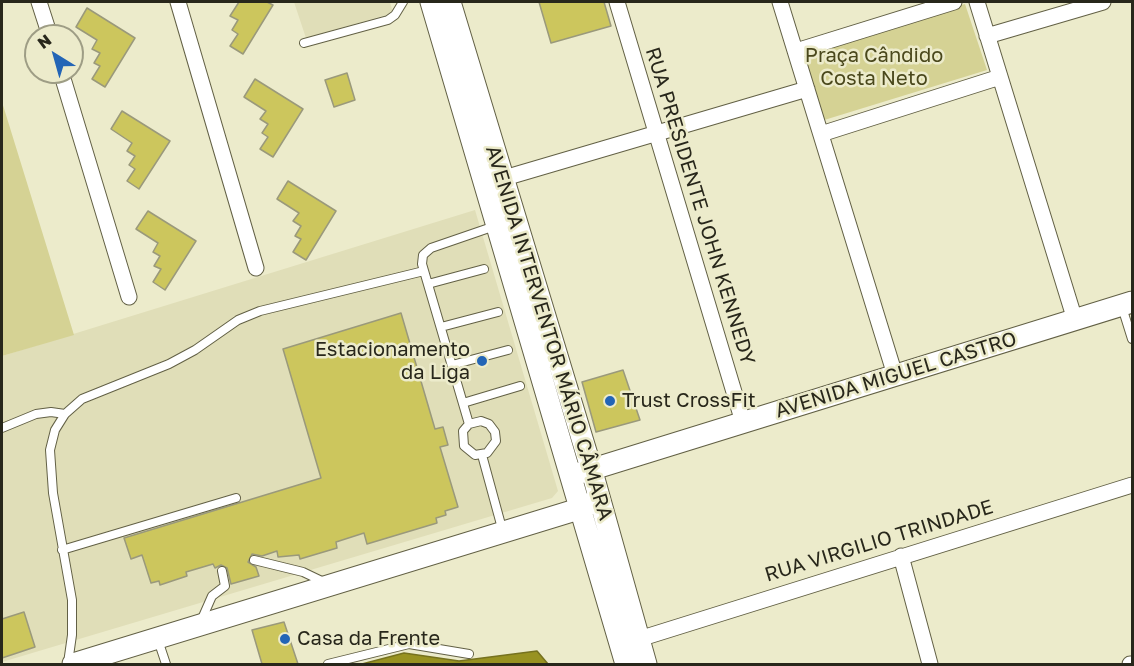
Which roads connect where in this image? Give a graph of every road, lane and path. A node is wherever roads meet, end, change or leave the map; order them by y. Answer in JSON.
{"nodes":[{"id":1,"x":39,"y":2,"type":"edge"},
{"id":2,"x":178,"y":2,"type":"edge"},
{"id":3,"x":403,"y":2,"type":"edge"},
{"id":4,"x":431,"y":2,"type":"edge"},
{"id":5,"x":450,"y":2,"type":"edge"},
{"id":6,"x":617,"y":2,"type":"edge"},
{"id":7,"x":780,"y":2,"type":"edge"},
{"id":8,"x":954,"y":2,"type":"edge"},
{"id":9,"x":977,"y":2,"type":"edge"},
{"id":10,"x":1103,"y":2,"type":"edge"},
{"id":11,"x":46,"y":24,"type":"edge"},
{"id":12,"x":987,"y":36,"type":"junction"},
{"id":13,"x":304,"y":43,"type":"dead end"},
{"id":14,"x":796,"y":51,"type":"junction"},
{"id":15,"x":1000,"y":76,"type":"junction"},
{"id":16,"x":65,"y":84,"type":"edge"},
{"id":17,"x":807,"y":89,"type":"junction"},
{"id":18,"x":656,"y":132,"type":"junction"},
{"id":19,"x":821,"y":134,"type":"junction"},
{"id":20,"x":501,"y":179,"type":"junction"},
{"id":21,"x":496,"y":226,"type":"junction"},
{"id":22,"x":256,"y":268,"type":"dead end"},
{"id":23,"x":484,"y":269,"type":"dead end"},
{"id":24,"x":424,"y":271,"type":"junction"},
{"id":25,"x":428,"y":284,"type":"junction"},
{"id":26,"x":129,"y":297,"type":"dead end"},
{"id":27,"x":1127,"y":304,"type":"edge"},
{"id":28,"x":498,"y":312,"type":"dead end"},
{"id":29,"x":1075,"y":320,"type":"junction"},
{"id":30,"x":441,"y":327,"type":"junction"},
{"id":31,"x":1132,"y":339,"type":"edge"},
{"id":32,"x":508,"y":350,"type":"dead end"},
{"id":33,"x":452,"y":365,"type":"junction"},
{"id":34,"x":895,"y":375,"type":"junction"},
{"id":35,"x":520,"y":386,"type":"dead end"},
{"id":36,"x":463,"y":403,"type":"junction"},
{"id":37,"x":65,"y":414,"type":"junction"},
{"id":38,"x":743,"y":422,"type":"junction"},
{"id":39,"x":470,"y":424,"type":"junction"},
{"id":40,"x":2,"y":428,"type":"edge"},
{"id":41,"x":482,"y":455,"type":"junction"},
{"id":42,"x":591,"y":468,"type":"junction"},
{"id":43,"x":1132,"y":485,"type":"edge"},
{"id":44,"x":236,"y":498,"type":"dead end"},
{"id":45,"x":586,"y":498,"type":"junction"},
{"id":46,"x":503,"y":533,"type":"junction"},
{"id":47,"x":62,"y":550,"type":"junction"},
{"id":48,"x":901,"y":556,"type":"junction"},
{"id":49,"x":254,"y":560,"type":"dead end"},
{"id":50,"x":222,"y":571,"type":"dead end"},
{"id":51,"x":330,"y":586,"type":"junction"},
{"id":52,"x":200,"y":626,"type":"junction"},
{"id":53,"x":158,"y":638,"type":"junction"},
{"id":54,"x":639,"y":639,"type":"junction"},
{"id":55,"x":469,"y":654,"type":"dead end"},
{"id":56,"x":68,"y":664,"type":"edge"},
{"id":57,"x":73,"y":664,"type":"edge"},
{"id":58,"x":166,"y":664,"type":"edge"},
{"id":59,"x":328,"y":664,"type":"edge"},
{"id":60,"x":626,"y":664,"type":"edge"},
{"id":61,"x":646,"y":664,"type":"edge"},
{"id":62,"x":930,"y":664,"type":"edge"}],
"edges":[{"from":1,"to":11,"type":"street"},
{"from":2,"to":22,"type":"street"},
{"from":3,"to":13,"type":"lane"},
{"from":4,"to":21,"type":"main road","name":"AVENIDA INTERVENTOR MÁRIO CÂMARA"},
{"from":5,"to":20,"type":"main road","name":"AVENIDA INTERVENTOR MÁRIO CÂMARA"},
{"from":6,"to":18,"type":"street","name":"RUA PRESIDENTE JOHN KENNEDY"},
{"from":7,"to":14,"type":"street"},
{"from":8,"to":14,"type":"street"},
{"from":9,"to":12,"type":"street"},
{"from":10,"to":12,"type":"street"},
{"from":12,"to":15,"type":"street"},
{"from":14,"to":17,"type":"street"},
{"from":15,"to":19,"type":"street"},
{"from":15,"to":29,"type":"street"},
{"from":16,"to":26,"type":"street"},
{"from":17,"to":18,"type":"street"},
{"from":17,"to":19,"type":"street"},
{"from":18,"to":20,"type":"street"},
{"from":18,"to":38,"type":"street","name":"RUA PRESIDENTE JOHN KENNEDY"},
{"from":19,"to":34,"type":"street"},
{"from":20,"to":42,"type":"main road","name":"AVENIDA INTERVENTOR MÁRIO CÂMARA"},
{"from":21,"to":24,"type":"lane"},
{"from":21,"to":45,"type":"main road","name":"AVENIDA INTERVENTOR MÁRIO CÂMARA"},
{"from":23,"to":25,"type":"lane"},
{"from":24,"to":25,"type":"lane"},
{"from":24,"to":37,"type":"lane"},
{"from":25,"to":30,"type":"lane"},
{"from":27,"to":29,"type":"main road","name":"AVENIDA MIGUEL CASTRO"},
{"from":27,"to":31,"type":"lane"},
{"from":28,"to":30,"type":"lane"},
{"from":29,"to":34,"type":"main road","name":"AVENIDA MIGUEL CASTRO"},
{"from":30,"to":33,"type":"lane"},
{"from":32,"to":33,"type":"lane"},
{"from":33,"to":36,"type":"lane"},
{"from":34,"to":38,"type":"main road","name":"AVENIDA MIGUEL CASTRO"},
{"from":35,"to":36,"type":"lane"},
{"from":36,"to":39,"type":"lane"},
{"from":37,"to":40,"type":"lane"},
{"from":37,"to":47,"type":"lane"},
{"from":38,"to":42,"type":"main road","name":"AVENIDA MIGUEL CASTRO"},
{"from":39,"to":41,"type":"lane"},
{"from":39,"to":41,"type":"lane"},
{"from":41,"to":46,"type":"lane"},
{"from":42,"to":45,"type":"main road","name":"AVENIDA INTERVENTOR MÁRIO CÂMARA"},
{"from":43,"to":48,"type":"street","name":"RUA VIRGILIO TRINDADE"},
{"from":44,"to":47,"type":"lane"},
{"from":45,"to":46,"type":"main road"},
{"from":45,"to":54,"type":"main road","name":"AVENIDA INTERVENTOR MÁRIO CÂMARA"},
{"from":45,"to":60,"type":"main road","name":"AVENIDA INTERVENTOR MÁRIO CÂMARA"},
{"from":46,"to":51,"type":"main road"},
{"from":47,"to":56,"type":"lane"},
{"from":48,"to":54,"type":"street","name":"RUA VIRGILIO TRINDADE"},
{"from":48,"to":62,"type":"street"},
{"from":49,"to":51,"type":"lane"},
{"from":50,"to":52,"type":"lane"},
{"from":51,"to":52,"type":"main road"},
{"from":52,"to":53,"type":"main road"},
{"from":53,"to":57,"type":"main road"},
{"from":53,"to":58,"type":"lane"},
{"from":54,"to":61,"type":"main road","name":"AVENIDA INTERVENTOR MÁRIO CÂMARA"},
{"from":55,"to":59,"type":"lane"}]}
